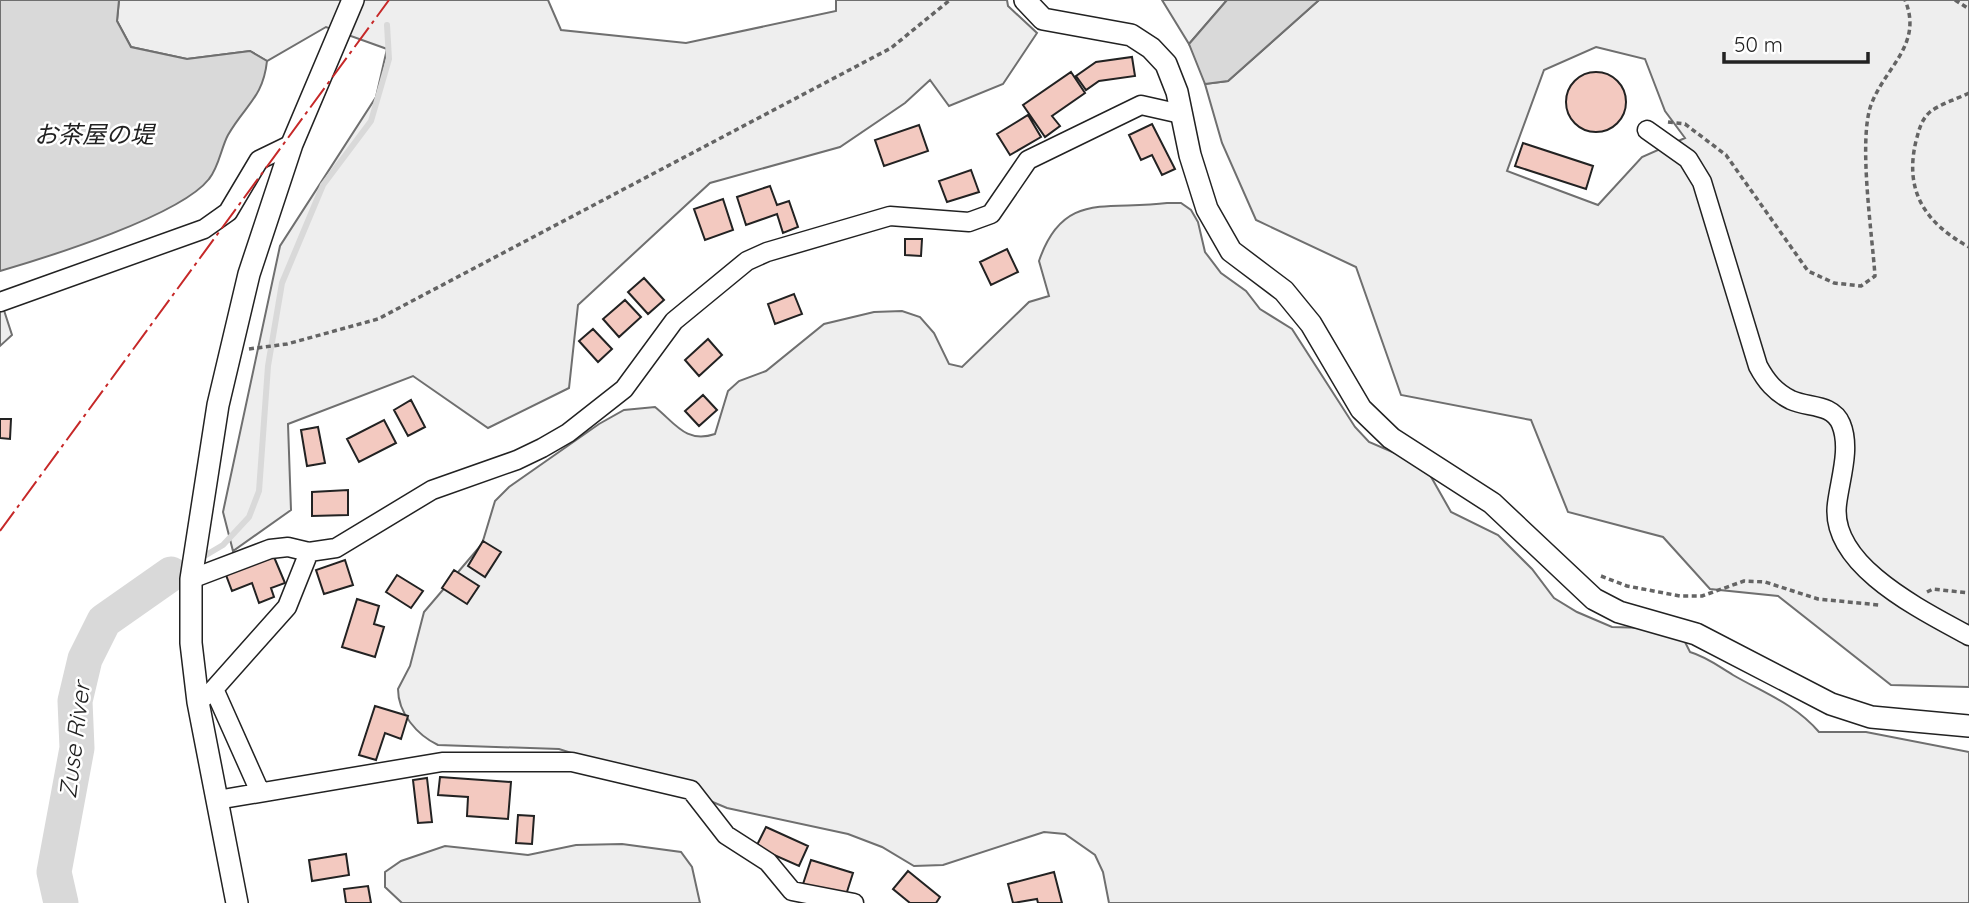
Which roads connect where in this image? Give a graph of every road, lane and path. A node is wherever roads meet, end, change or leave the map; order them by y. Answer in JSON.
{"nodes":[{"id":1,"x":352,"y":0,"type":"edge"},
{"id":2,"x":950,"y":0,"type":"edge"},
{"id":3,"x":1025,"y":0,"type":"edge"},
{"id":4,"x":1905,"y":0,"type":"edge"},
{"id":5,"x":1955,"y":0,"type":"edge"},
{"id":6,"x":1969,"y":9,"type":"edge"},
{"id":7,"x":1969,"y":93,"type":"edge"},
{"id":8,"x":1181,"y":114,"type":"junction"},
{"id":9,"x":1647,"y":130,"type":"joint"},
{"id":10,"x":292,"y":144,"type":"junction"},
{"id":11,"x":1969,"y":247,"type":"edge"},
{"id":12,"x":0,"y":302,"type":"edge"},
{"id":13,"x":264,"y":347,"type":"dead end"},
{"id":14,"x":309,"y":552,"type":"junction"},
{"id":15,"x":191,"y":579,"type":"junction"},
{"id":16,"x":1574,"y":583,"type":"junction"},
{"id":17,"x":1969,"y":593,"type":"edge"},
{"id":18,"x":1905,"y":600,"type":"junction"},
{"id":19,"x":1969,"y":636,"type":"edge"},
{"id":20,"x":206,"y":696,"type":"junction"},
{"id":21,"x":1969,"y":726,"type":"edge"},
{"id":22,"x":260,"y":792,"type":"junction"},
{"id":23,"x":217,"y":800,"type":"junction"},
{"id":24,"x":237,"y":903,"type":"edge"},
{"id":25,"x":854,"y":903,"type":"edge"}],
"edges":[{"from":1,"to":10,"type":"street"},
{"from":2,"to":13,"type":"path"},
{"from":3,"to":8,"type":"street"},
{"from":4,"to":9,"type":"path"},
{"from":5,"to":6,"type":"path"},
{"from":7,"to":11,"type":"path"},
{"from":8,"to":14,"type":"street"},
{"from":8,"to":16,"type":"street"},
{"from":9,"to":18,"type":"street"},
{"from":10,"to":12,"type":"street"},
{"from":10,"to":15,"type":"street"},
{"from":14,"to":15,"type":"street"},
{"from":14,"to":20,"type":"street"},
{"from":15,"to":20,"type":"street"},
{"from":16,"to":18,"type":"path"},
{"from":16,"to":21,"type":"street"},
{"from":17,"to":18,"type":"path"},
{"from":18,"to":19,"type":"street"},
{"from":20,"to":22,"type":"street"},
{"from":20,"to":23,"type":"street"},
{"from":22,"to":23,"type":"street"},
{"from":22,"to":25,"type":"street"},
{"from":23,"to":24,"type":"street"}]}
